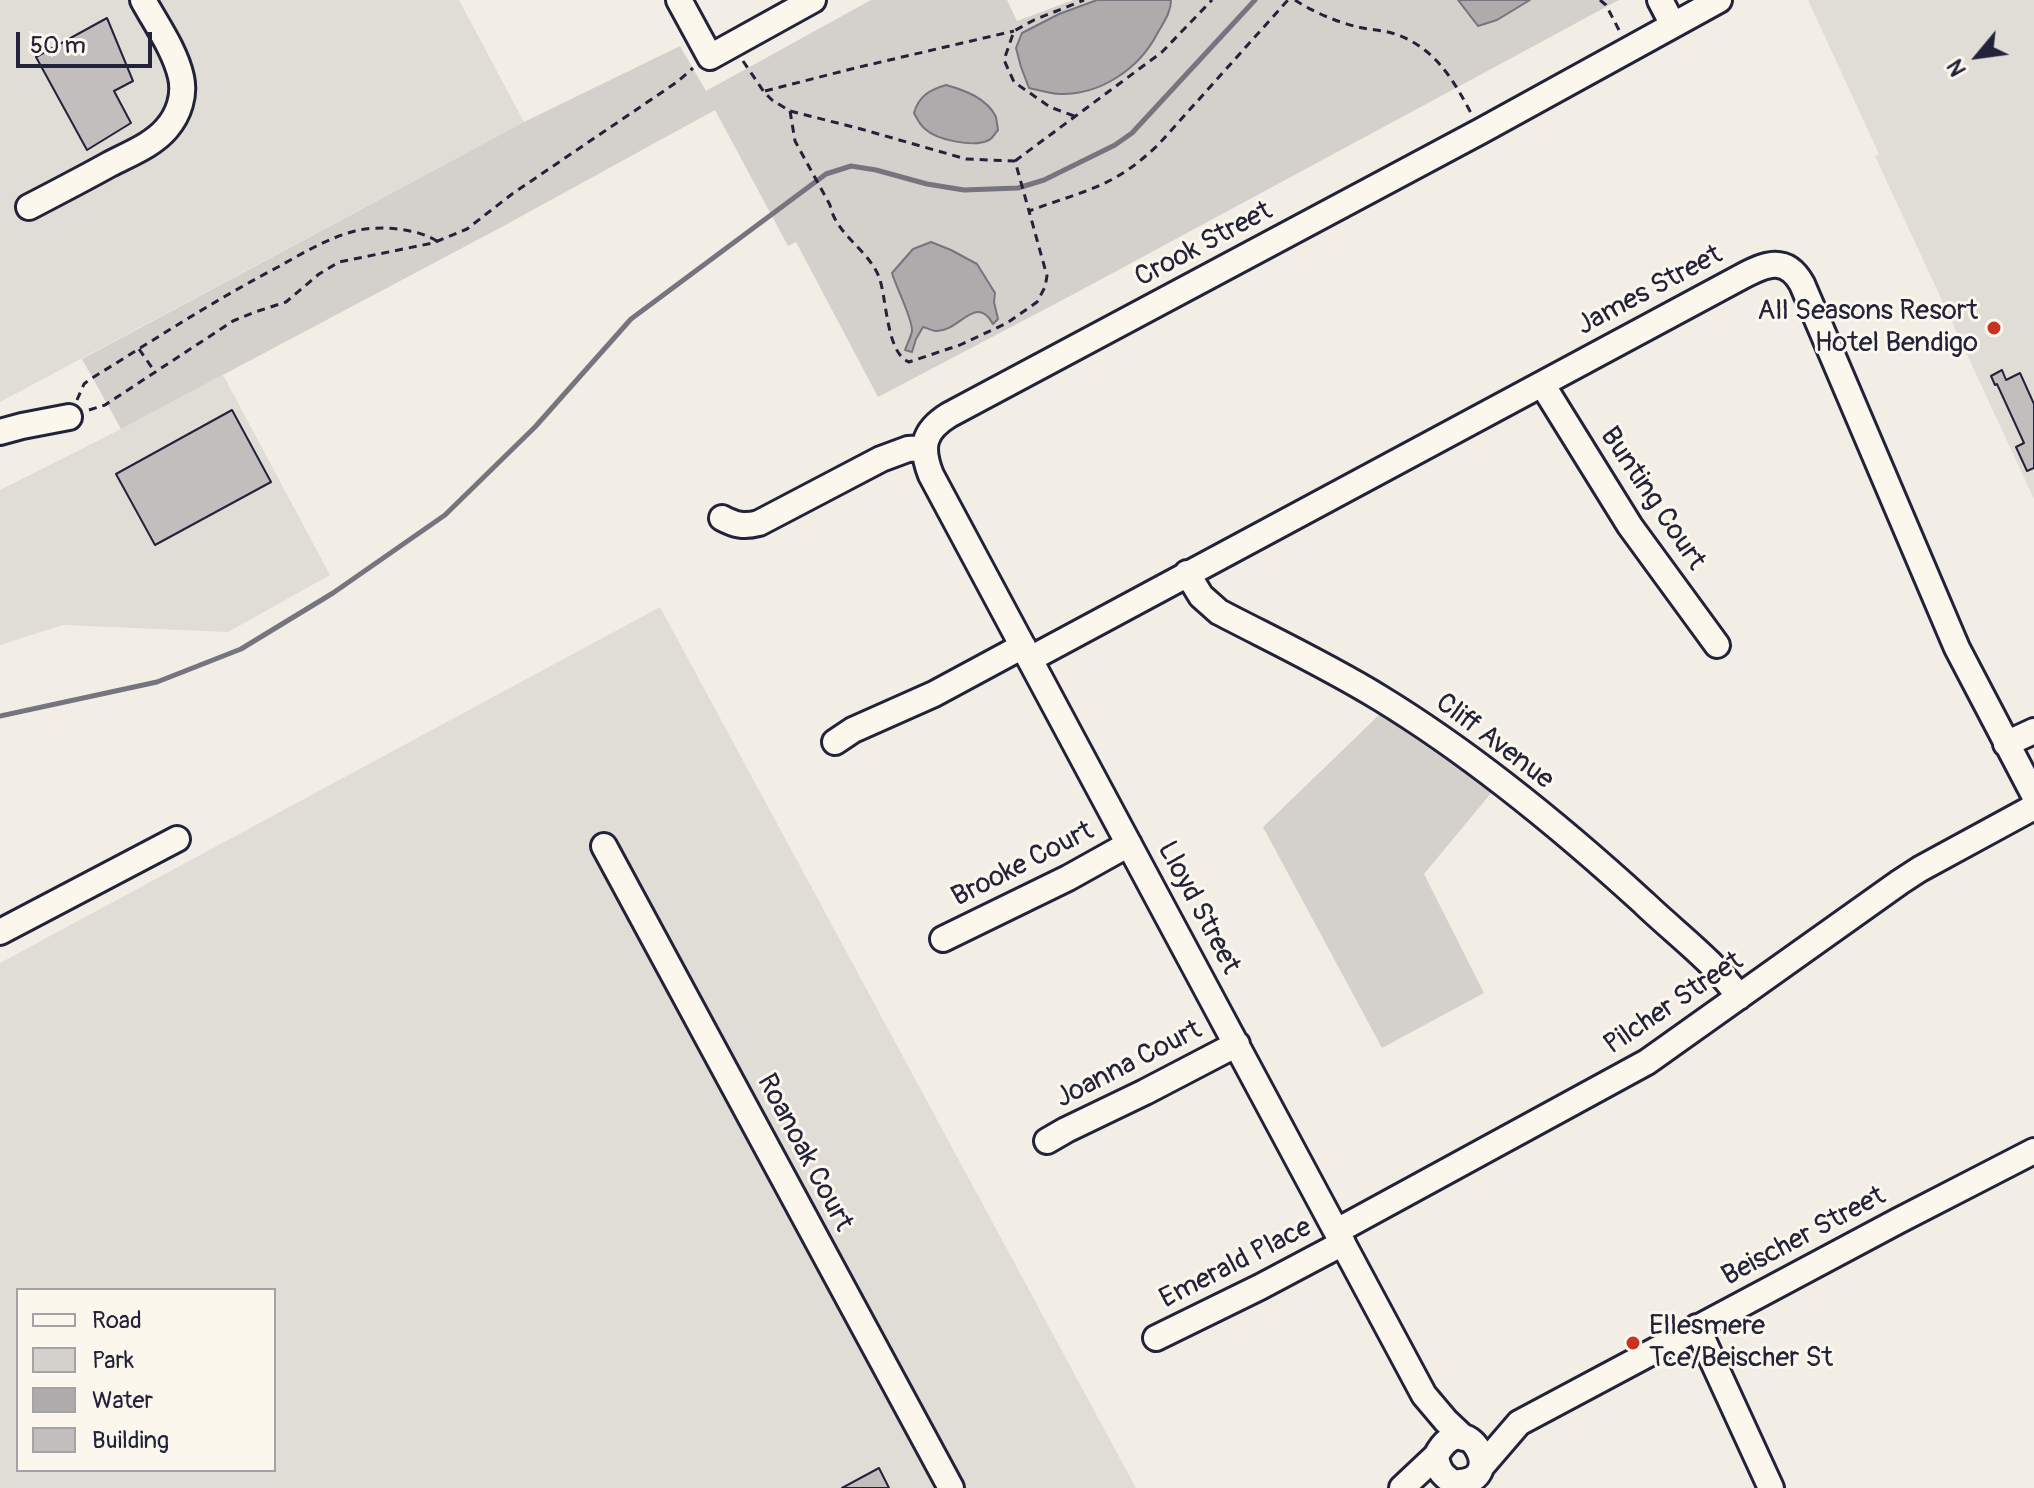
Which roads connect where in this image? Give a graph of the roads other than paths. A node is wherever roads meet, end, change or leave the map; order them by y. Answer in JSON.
{"nodes":[{"id":1,"x":143,"y":0,"type":"edge"},
{"id":2,"x":679,"y":0,"type":"edge"},
{"id":3,"x":813,"y":0,"type":"edge"},
{"id":4,"x":1660,"y":0,"type":"edge"},
{"id":5,"x":1719,"y":0,"type":"edge"},
{"id":6,"x":1673,"y":25,"type":"junction"},
{"id":7,"x":29,"y":207,"type":"dead end"},
{"id":8,"x":1542,"y":384,"type":"junction"},
{"id":9,"x":69,"y":417,"type":"road end"},
{"id":10,"x":0,"y":432,"type":"edge"},
{"id":11,"x":924,"y":448,"type":"junction"},
{"id":12,"x":722,"y":518,"type":"dead end"},
{"id":13,"x":1187,"y":573,"type":"junction"},
{"id":14,"x":1717,"y":645,"type":"dead end"},
{"id":15,"x":1026,"y":652,"type":"junction"},
{"id":16,"x":2034,"y":731,"type":"edge"},
{"id":17,"x":835,"y":742,"type":"dead end"},
{"id":18,"x":2006,"y":744,"type":"junction"},
{"id":19,"x":2034,"y":795,"type":"edge"},
{"id":20,"x":2034,"y":807,"type":"edge"},
{"id":21,"x":177,"y":839,"type":"dead end"},
{"id":22,"x":1129,"y":844,"type":"junction"},
{"id":23,"x":604,"y":846,"type":"dead end"},
{"id":24,"x":0,"y":932,"type":"edge"},
{"id":25,"x":943,"y":939,"type":"dead end"},
{"id":26,"x":1739,"y":997,"type":"junction"},
{"id":27,"x":1237,"y":1044,"type":"junction"},
{"id":28,"x":1047,"y":1141,"type":"dead end"},
{"id":29,"x":2034,"y":1151,"type":"edge"},
{"id":30,"x":1340,"y":1237,"type":"junction"},
{"id":31,"x":1697,"y":1327,"type":"junction"},
{"id":32,"x":1156,"y":1338,"type":"dead end"},
{"id":33,"x":1424,"y":1395,"type":"junction"},
{"id":34,"x":1519,"y":1423,"type":"junction"},
{"id":35,"x":1465,"y":1438,"type":"junction"},
{"id":36,"x":1436,"y":1455,"type":"junction"},
{"id":37,"x":1483,"y":1474,"type":"edge"},
{"id":38,"x":1449,"y":1485,"type":"edge"},
{"id":39,"x":951,"y":1488,"type":"edge"},
{"id":40,"x":1402,"y":1488,"type":"edge"},
{"id":41,"x":1771,"y":1488,"type":"edge"}],
"edges":[{"from":1,"to":7,"type":"street"},
{"from":2,"to":3,"type":"street"},
{"from":4,"to":6,"type":"street"},
{"from":5,"to":6,"type":"street","name":"Crook Street"},
{"from":6,"to":11,"type":"street","name":"Crook Street"},
{"from":8,"to":13,"type":"street","name":"James Street"},
{"from":8,"to":14,"type":"street","name":"Bunting Court"},
{"from":8,"to":18,"type":"street","name":"James Street"},
{"from":9,"to":10,"type":"street"},
{"from":11,"to":12,"type":"street"},
{"from":11,"to":15,"type":"street","name":"Lloyd Street"},
{"from":13,"to":15,"type":"street","name":"James Street"},
{"from":13,"to":26,"type":"street","name":"Cliff Avenue"},
{"from":15,"to":17,"type":"street","name":"James Street"},
{"from":15,"to":22,"type":"street","name":"Lloyd Street"},
{"from":16,"to":18,"type":"street"},
{"from":18,"to":19,"type":"street","name":"James Street"},
{"from":20,"to":26,"type":"street","name":"Pilcher Street"},
{"from":21,"to":24,"type":"street"},
{"from":22,"to":25,"type":"street","name":"Brooke Court"},
{"from":22,"to":27,"type":"street","name":"Lloyd Street"},
{"from":23,"to":39,"type":"street","name":"Roanoak Court"},
{"from":26,"to":30,"type":"street","name":"Pilcher Street"},
{"from":27,"to":28,"type":"street","name":"Joanna Court"},
{"from":27,"to":30,"type":"street","name":"Lloyd Street"},
{"from":29,"to":31,"type":"street","name":"Beischer Street"},
{"from":30,"to":32,"type":"street","name":"Emerald Place"},
{"from":30,"to":33,"type":"street","name":"Lloyd Street"},
{"from":31,"to":34,"type":"street","name":"Beischer Street"},
{"from":31,"to":41,"type":"street"},
{"from":33,"to":35,"type":"street","name":"Lloyd Street"},
{"from":33,"to":36,"type":"street","name":"Lloyd Street"},
{"from":34,"to":35,"type":"street","name":"Beischer Street"},
{"from":34,"to":37,"type":"street","name":"Beischer Street"},
{"from":35,"to":36,"type":"street"},
{"from":35,"to":37,"type":"street"},
{"from":36,"to":38,"type":"street"},
{"from":36,"to":40,"type":"street"},
{"from":37,"to":38,"type":"street"}]}
